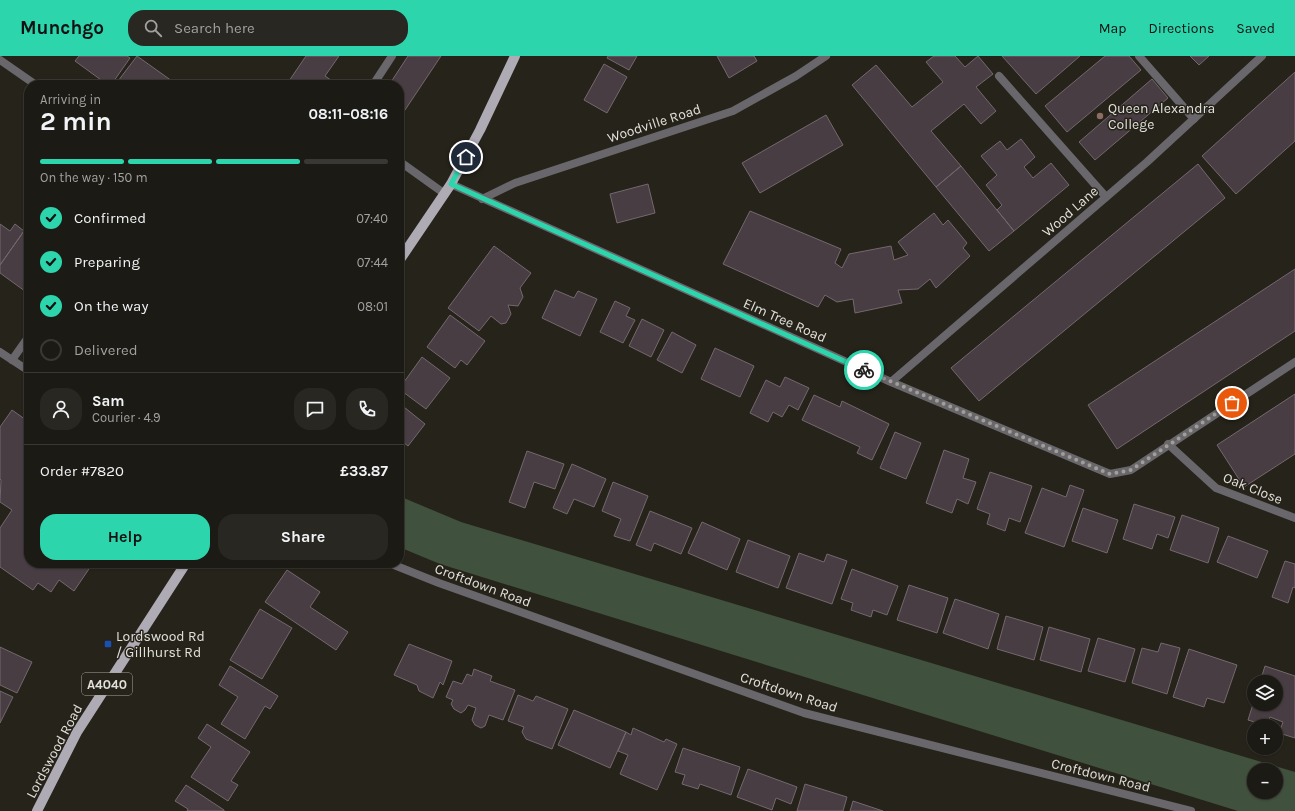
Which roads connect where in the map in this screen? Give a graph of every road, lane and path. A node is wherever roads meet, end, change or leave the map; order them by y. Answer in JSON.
{"nodes":[{"id":1,"x":392,"y":56,"type":"edge"},
{"id":2,"x":515,"y":56,"type":"edge"},
{"id":3,"x":826,"y":56,"type":"edge"},
{"id":4,"x":1139,"y":56,"type":"edge"},
{"id":5,"x":1262,"y":56,"type":"edge"},
{"id":6,"x":0,"y":60,"type":"edge"},
{"id":7,"x":999,"y":76,"type":"dead end"},
{"id":8,"x":29,"y":80,"type":"edge"},
{"id":9,"x":376,"y":80,"type":"edge"},
{"id":10,"x":1194,"y":119,"type":"junction"},
{"id":11,"x":404,"y":165,"type":"edge"},
{"id":12,"x":451,"y":184,"type":"junction"},
{"id":13,"x":445,"y":194,"type":"junction"},
{"id":14,"x":1106,"y":197,"type":"junction"},
{"id":15,"x":482,"y":198,"type":"junction"},
{"id":16,"x":404,"y":251,"type":"edge"},
{"id":17,"x":24,"y":343,"type":"edge"},
{"id":18,"x":0,"y":352,"type":"edge"},
{"id":19,"x":12,"y":360,"type":"junction"},
{"id":20,"x":1295,"y":362,"type":"edge"},
{"id":21,"x":24,"y":368,"type":"edge"},
{"id":22,"x":891,"y":382,"type":"junction"},
{"id":23,"x":1168,"y":444,"type":"junction"},
{"id":24,"x":1295,"y":518,"type":"edge"},
{"id":25,"x":183,"y":568,"type":"edge"},
{"id":26,"x":402,"y":568,"type":"edge"},
{"id":27,"x":37,"y":811,"type":"edge"},
{"id":28,"x":1191,"y":811,"type":"edge"}],
"edges":[{"from":1,"to":9,"type":"street"},
{"from":2,"to":12,"type":"main road"},
{"from":3,"to":15,"type":"street","name":"Woodville Road"},
{"from":4,"to":10,"type":"street"},
{"from":5,"to":10,"type":"street","name":"Wood Lane"},
{"from":6,"to":8,"type":"street"},
{"from":7,"to":14,"type":"street"},
{"from":10,"to":14,"type":"street","name":"Wood Lane"},
{"from":11,"to":13,"type":"street"},
{"from":12,"to":13,"type":"main road"},
{"from":12,"to":15,"type":"street","name":"Elm Tree Road"},
{"from":13,"to":16,"type":"main road"},
{"from":14,"to":22,"type":"street","name":"Wood Lane"},
{"from":15,"to":22,"type":"street","name":"Elm Tree Road"},
{"from":17,"to":19,"type":"street"},
{"from":18,"to":19,"type":"street"},
{"from":19,"to":21,"type":"street"},
{"from":20,"to":23,"type":"street"},
{"from":22,"to":23,"type":"street","name":"Elm Tree Road"},
{"from":23,"to":24,"type":"street","name":"Oak Close"},
{"from":25,"to":27,"type":"main road","name":"Lordswood Road","number":"A4040"},
{"from":26,"to":28,"type":"street","name":"Croftdown Road"}]}
